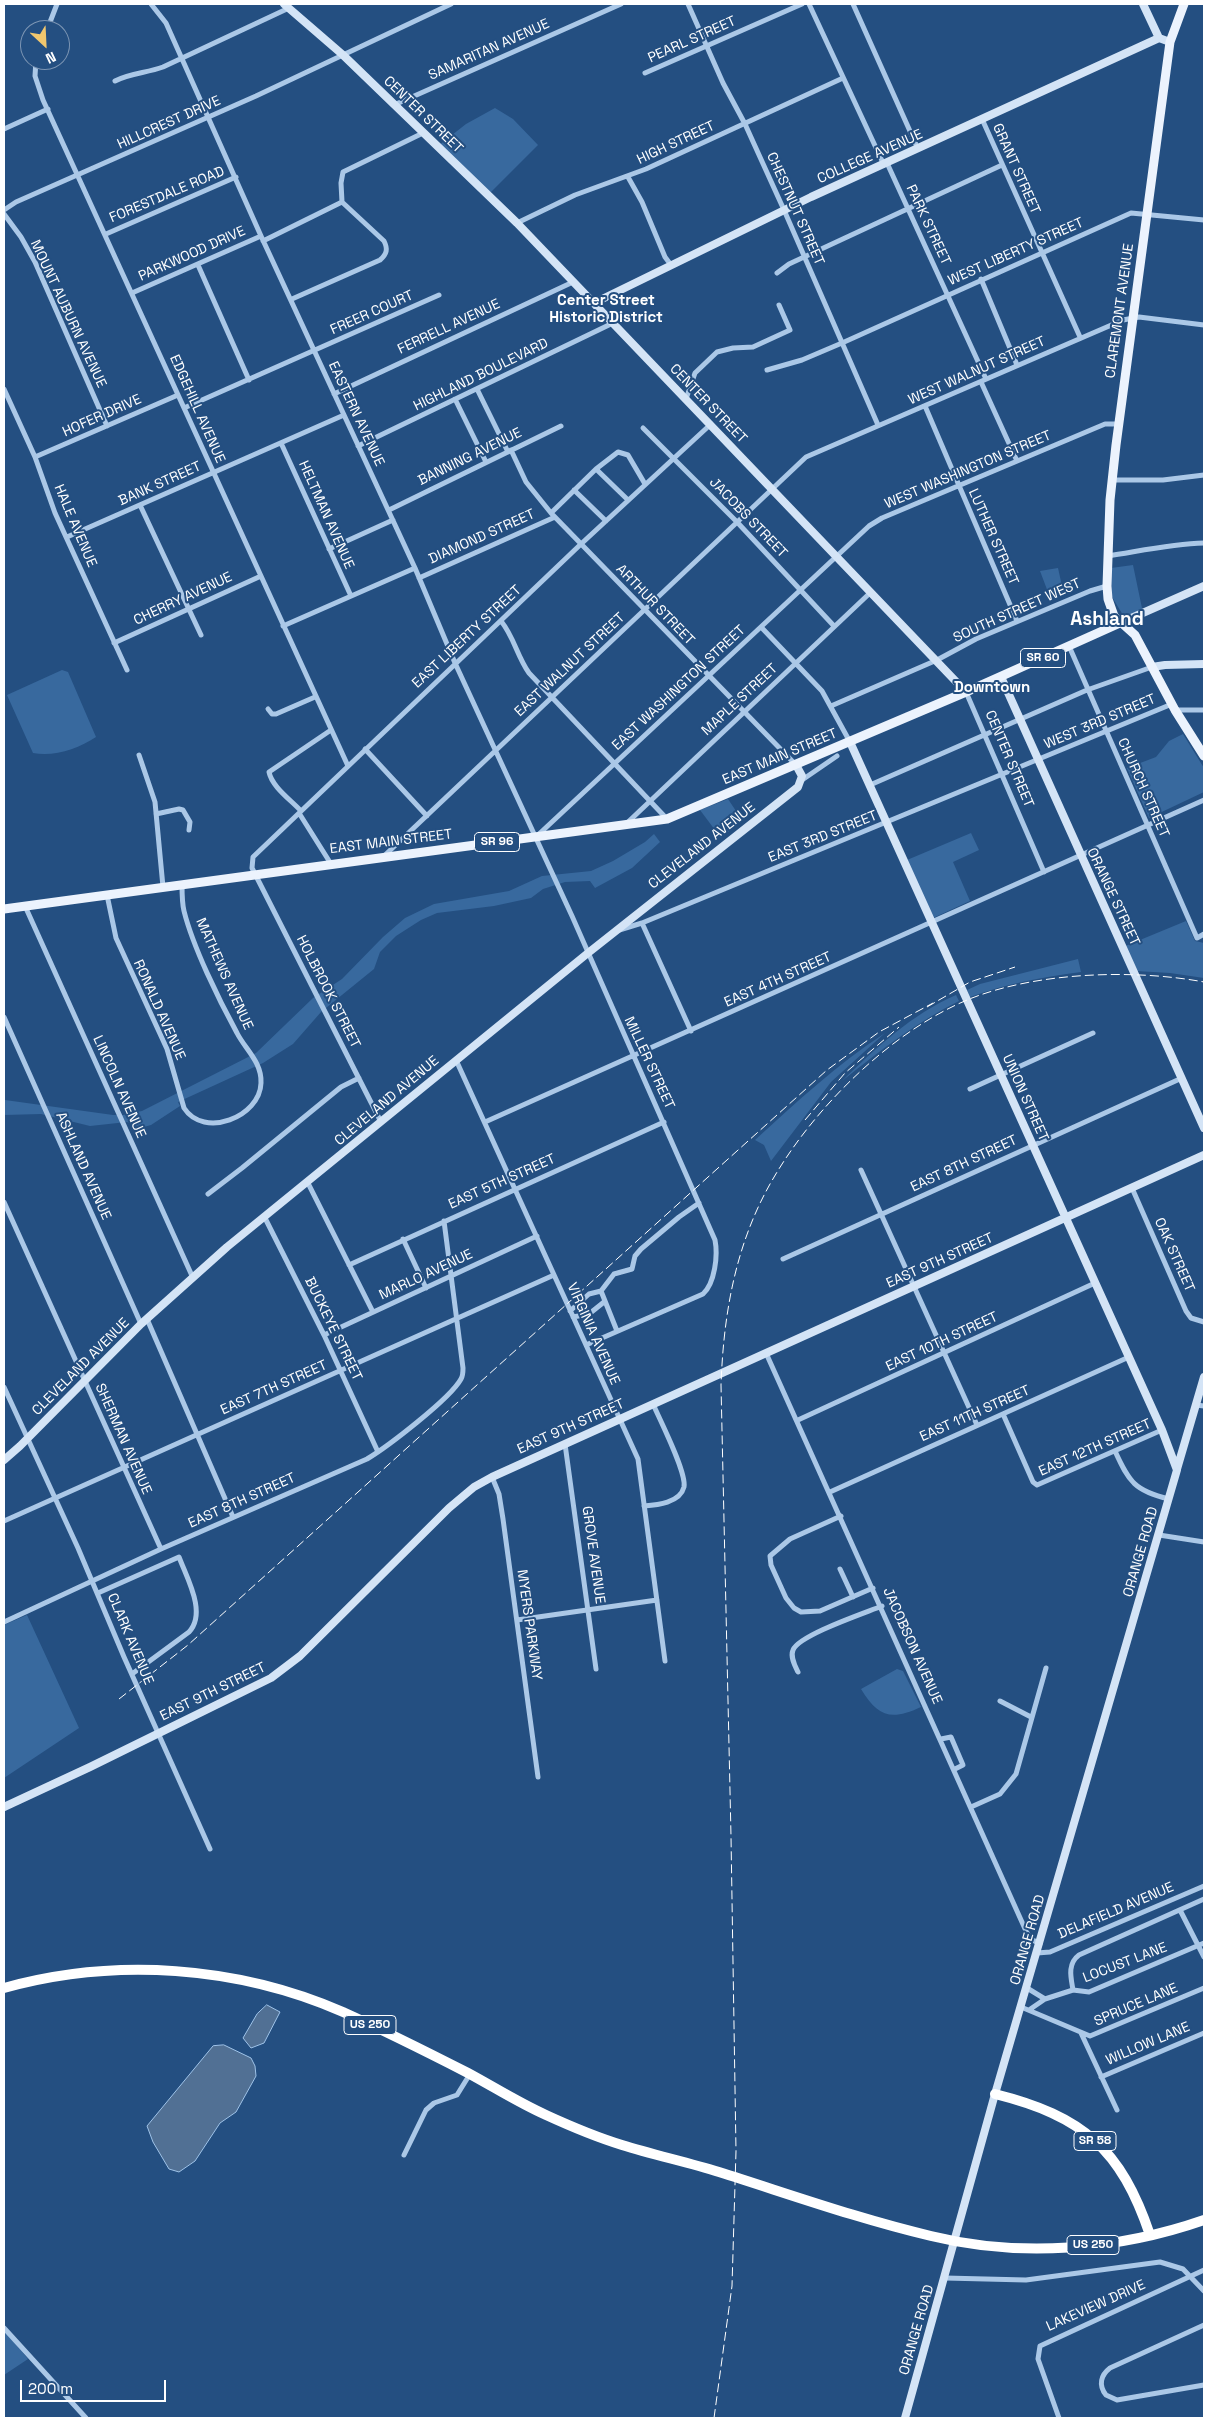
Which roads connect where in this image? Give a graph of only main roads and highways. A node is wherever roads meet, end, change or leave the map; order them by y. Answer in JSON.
{"nodes":[{"id":1,"x":1143,"y":4,"type":"edge"},
{"id":2,"x":1184,"y":4,"type":"edge"},
{"id":3,"x":286,"y":6,"type":"edge"},
{"id":4,"x":1159,"y":38,"type":"junction"},
{"id":5,"x":1170,"y":42,"type":"junction"},
{"id":6,"x":594,"y":303,"type":"junction"},
{"id":7,"x":1204,"y":586,"type":"edge"},
{"id":8,"x":1120,"y":623,"type":"junction"},
{"id":9,"x":1204,"y":664,"type":"edge"},
{"id":10,"x":1152,"y":667,"type":"junction"},
{"id":11,"x":1000,"y":677,"type":"junction"},
{"id":12,"x":966,"y":692,"type":"junction"},
{"id":13,"x":850,"y":742,"type":"junction"},
{"id":14,"x":1204,"y":756,"type":"edge"},
{"id":15,"x":796,"y":765,"type":"junction"},
{"id":16,"x":4,"y":909,"type":"edge"},
{"id":17,"x":1204,"y":1128,"type":"edge"},
{"id":18,"x":1204,"y":1155,"type":"edge"},
{"id":19,"x":1065,"y":1217,"type":"junction"},
{"id":20,"x":1204,"y":1377,"type":"edge"},
{"id":21,"x":1200,"y":1405,"type":"edge"},
{"id":22,"x":4,"y":1460,"type":"edge"},
{"id":23,"x":1177,"y":1467,"type":"junction"},
{"id":24,"x":4,"y":1806,"type":"edge"},
{"id":25,"x":4,"y":1988,"type":"edge"},
{"id":26,"x":996,"y":2094,"type":"junction"},
{"id":27,"x":1204,"y":2220,"type":"edge"},
{"id":28,"x":1150,"y":2235,"type":"junction"},
{"id":29,"x":905,"y":2418,"type":"edge"}],
"edges":[{"from":1,"to":4,"type":"main road"},
{"from":2,"to":5,"type":"main road","name":"CLAREMONT AVENUE"},
{"from":3,"to":6,"type":"main road","name":"CENTER STREET"},
{"from":4,"to":5,"type":"main road"},
{"from":4,"to":6,"type":"main road","name":"COLLEGE AVENUE"},
{"from":5,"to":8,"type":"main road","name":"CLAREMONT AVENUE"},
{"from":6,"to":12,"type":"main road","name":"CENTER STREET"},
{"from":7,"to":8,"type":"main road"},
{"from":8,"to":10,"type":"main road","name":"CLAREMONT AVENUE"},
{"from":8,"to":11,"type":"main road","number":"SR 60"},
{"from":9,"to":10,"type":"main road"},
{"from":10,"to":14,"type":"main road","name":"CLAREMONT AVENUE"},
{"from":11,"to":12,"type":"main road","number":"SR 60"},
{"from":11,"to":17,"type":"main road","name":"ORANGE STREET"},
{"from":12,"to":13,"type":"main road","name":"EAST MAIN STREET","number":"SR 96"},
{"from":13,"to":15,"type":"main road","name":"EAST MAIN STREET","number":"SR 96"},
{"from":13,"to":19,"type":"main road","name":"UNION STREET"},
{"from":15,"to":16,"type":"main road","name":"EAST MAIN STREET","number":"SR 96"},
{"from":15,"to":22,"type":"main road","name":"CLEVELAND AVENUE"},
{"from":18,"to":19,"type":"main road","name":"EAST 9TH STREET"},
{"from":19,"to":23,"type":"main road","name":"UNION STREET"},
{"from":19,"to":24,"type":"main road","name":"EAST 9TH STREET"},
{"from":20,"to":21,"type":"main road","name":"ORANGE ROAD"},
{"from":21,"to":23,"type":"main road","name":"ORANGE ROAD"},
{"from":23,"to":26,"type":"main road","name":"ORANGE ROAD"},
{"from":25,"to":28,"type":"highway","number":"US 250"},
{"from":26,"to":28,"type":"highway","number":"SR 58"},
{"from":26,"to":29,"type":"main road","name":"ORANGE ROAD"},
{"from":27,"to":28,"type":"highway","number":"US 250"}]}
